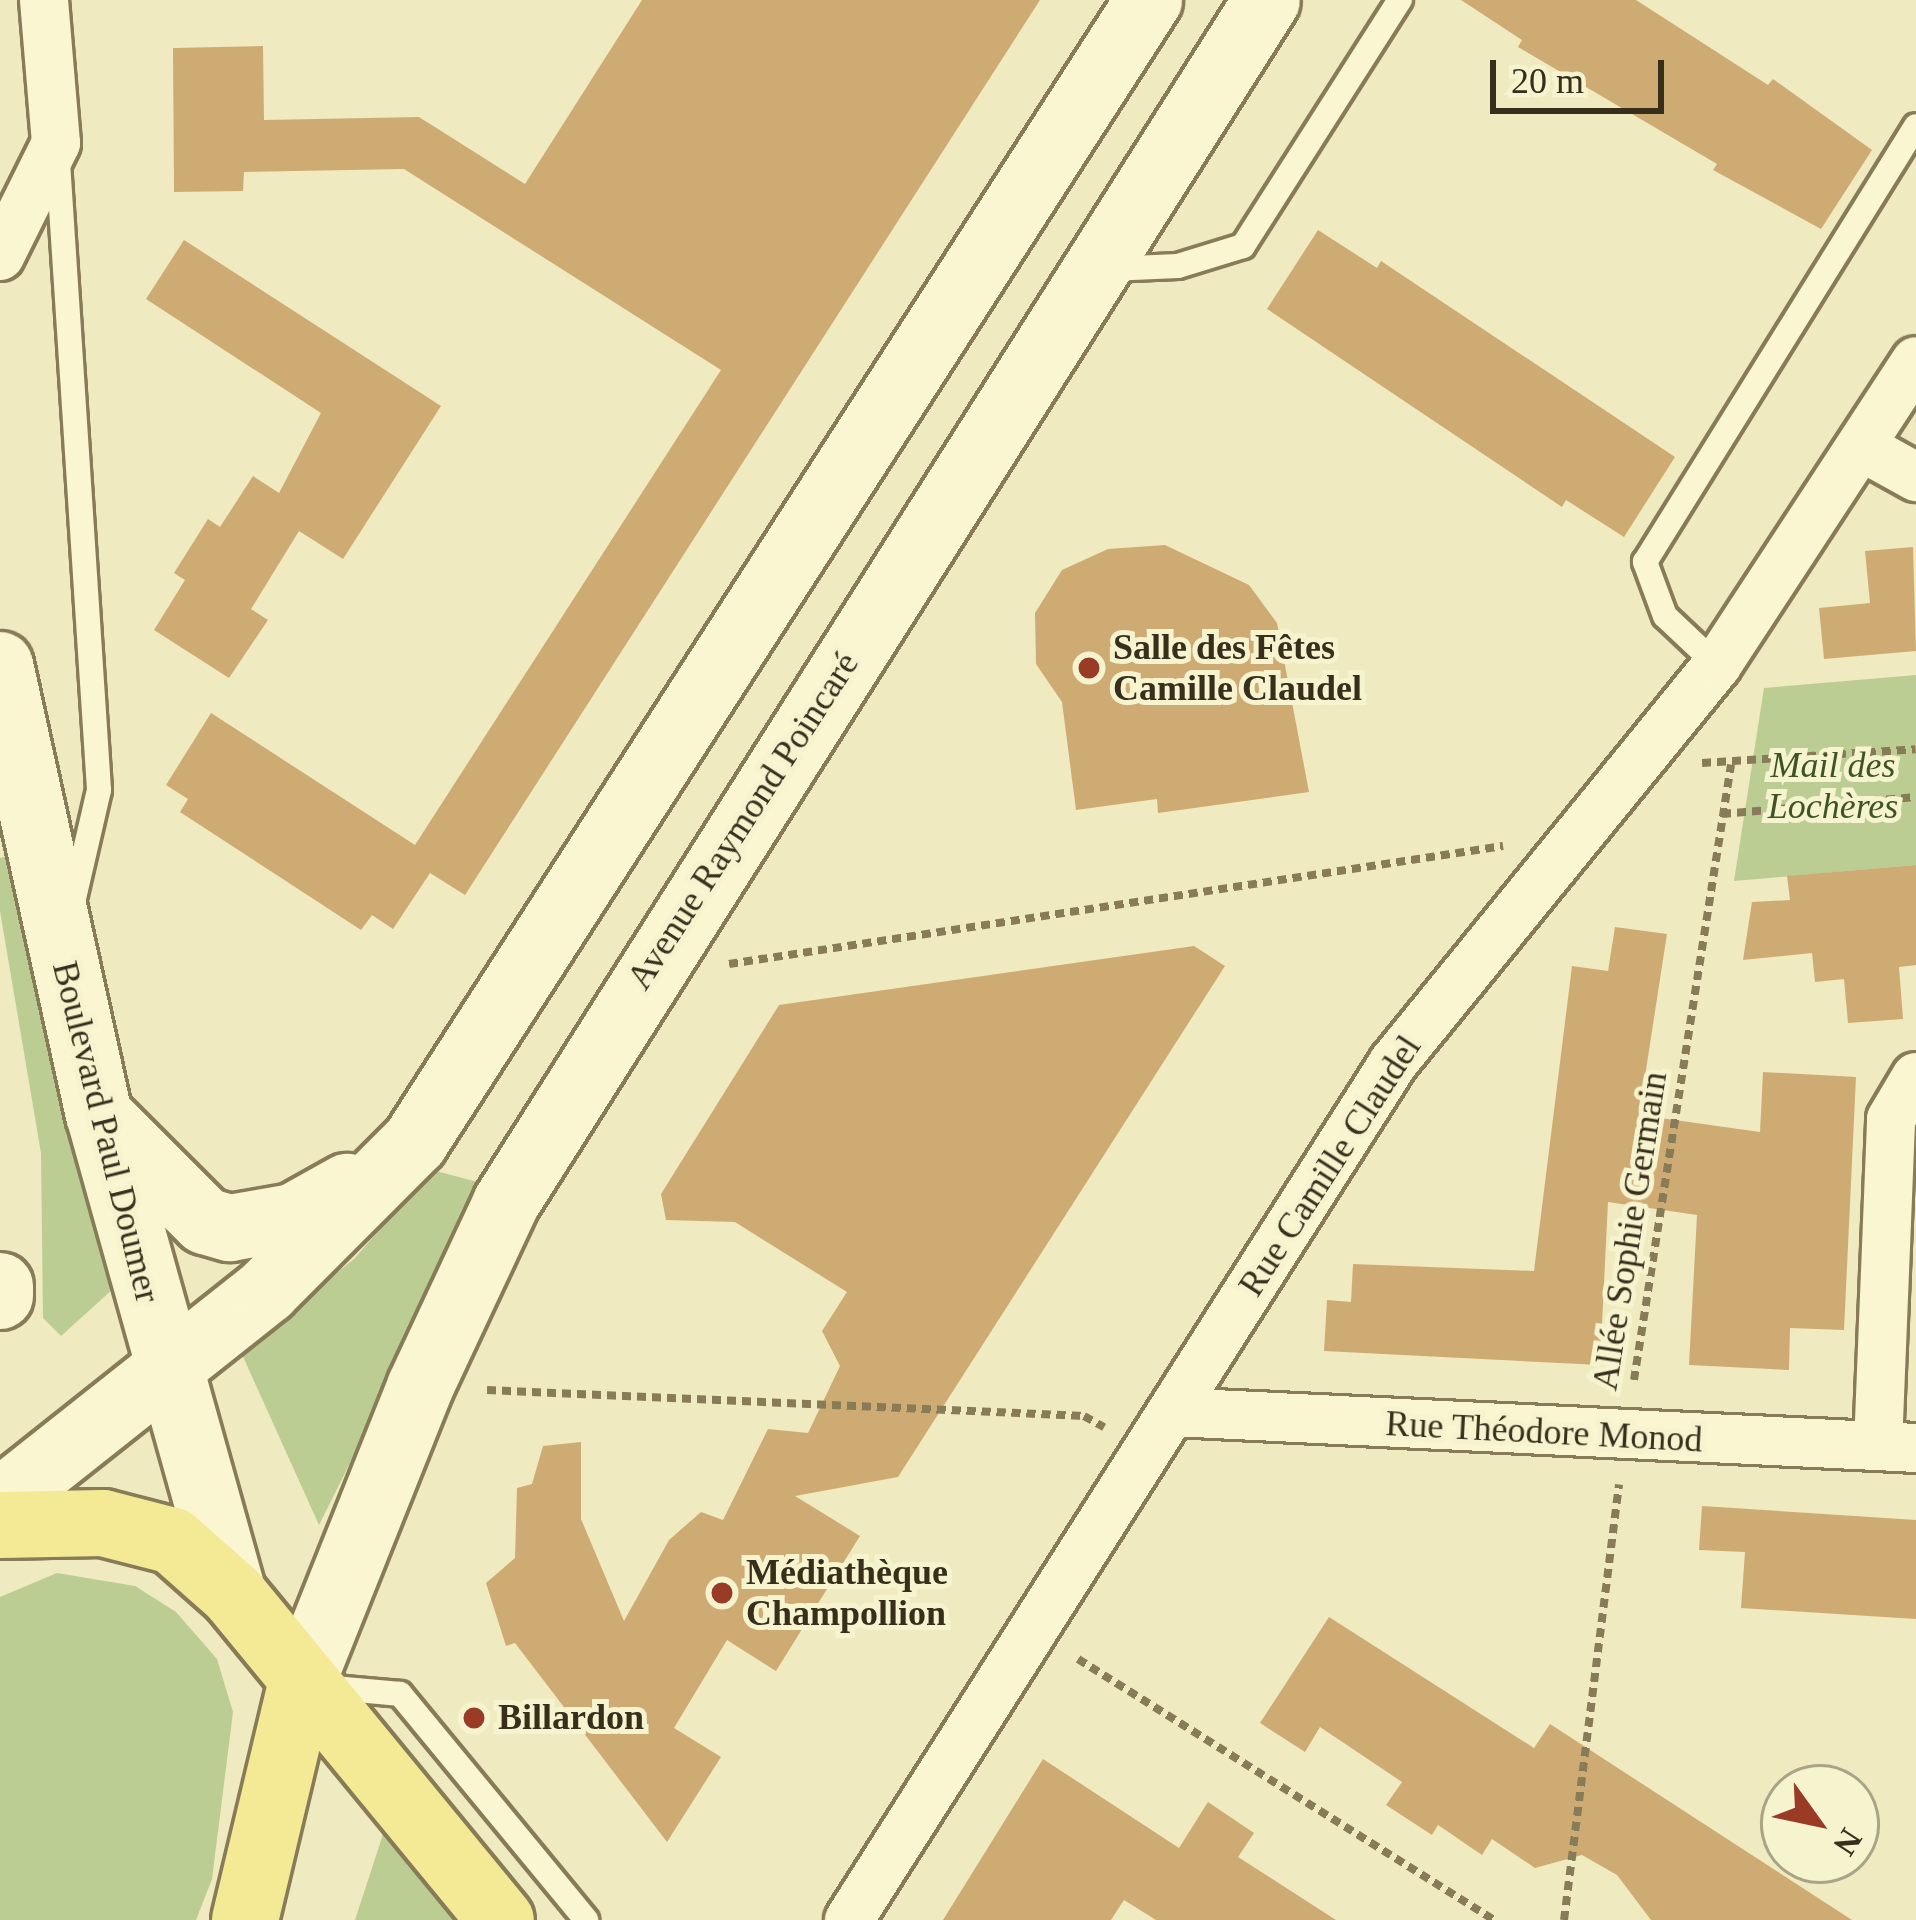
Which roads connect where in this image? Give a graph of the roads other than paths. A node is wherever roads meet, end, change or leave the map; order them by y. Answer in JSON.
{"nodes":[{"id":1,"x":44,"y":0,"type":"edge"},
{"id":2,"x":1149,"y":0,"type":"edge"},
{"id":3,"x":1267,"y":0,"type":"edge"},
{"id":4,"x":1400,"y":0,"type":"edge"},
{"id":5,"x":1916,"y":126,"type":"edge"},
{"id":6,"x":56,"y":143,"type":"junction"},
{"id":7,"x":0,"y":256,"type":"edge"},
{"id":8,"x":1095,"y":270,"type":"junction"},
{"id":9,"x":1916,"y":362,"type":"edge"},
{"id":10,"x":1862,"y":447,"type":"junction"},
{"id":11,"x":1916,"y":478,"type":"edge"},
{"id":12,"x":0,"y":665,"type":"edge"},
{"id":13,"x":1717,"y":665,"type":"junction"},
{"id":14,"x":62,"y":952,"type":"junction"},
{"id":15,"x":1916,"y":1077,"type":"edge"},
{"id":16,"x":99,"y":1114,"type":"junction"},
{"id":17,"x":415,"y":1142,"type":"junction"},
{"id":18,"x":0,"y":1286,"type":"edge"},
{"id":19,"x":0,"y":1296,"type":"edge"},
{"id":20,"x":165,"y":1367,"type":"junction"},
{"id":21,"x":1160,"y":1431,"type":"junction"},
{"id":22,"x":1897,"y":1446,"type":"edge"},
{"id":23,"x":0,"y":1502,"type":"edge"},
{"id":24,"x":0,"y":1525,"type":"edge"},
{"id":25,"x":233,"y":1594,"type":"junction"},
{"id":26,"x":301,"y":1685,"type":"junction"},
{"id":27,"x":245,"y":1920,"type":"edge"},
{"id":28,"x":501,"y":1920,"type":"edge"},
{"id":29,"x":586,"y":1920,"type":"edge"},
{"id":30,"x":849,"y":1920,"type":"edge"}],
"edges":[{"from":1,"to":6,"type":"street"},
{"from":2,"to":17,"type":"main road"},
{"from":3,"to":8,"type":"main road","name":"Avenue Raymond Poincaré"},
{"from":4,"to":8,"type":"lane"},
{"from":5,"to":13,"type":"lane"},
{"from":6,"to":7,"type":"street"},
{"from":6,"to":14,"type":"lane"},
{"from":8,"to":26,"type":"main road","name":"Avenue Raymond Poincaré"},
{"from":9,"to":10,"type":"street","name":"Rue Camille Claudel"},
{"from":10,"to":11,"type":"street"},
{"from":10,"to":13,"type":"street","name":"Rue Camille Claudel"},
{"from":12,"to":14,"type":"main road","name":"Boulevard Paul Doumer"},
{"from":13,"to":21,"type":"street","name":"Rue Camille Claudel"},
{"from":14,"to":16,"type":"main road","name":"Boulevard Paul Doumer"},
{"from":15,"to":22,"type":"street"},
{"from":16,"to":17,"type":"main road"},
{"from":16,"to":20,"type":"main road","name":"Boulevard Paul Doumer"},
{"from":17,"to":20,"type":"main road"},
{"from":18,"to":19,"type":"main road"},
{"from":20,"to":23,"type":"main road"},
{"from":20,"to":25,"type":"main road","name":"Boulevard Paul Doumer"},
{"from":21,"to":22,"type":"street","name":"Rue Théodore Monod"},
{"from":21,"to":30,"type":"street","name":"Rue Camille Claudel"},
{"from":24,"to":25,"type":"main road"},
{"from":25,"to":26,"type":"main road"},
{"from":26,"to":27,"type":"main road"},
{"from":26,"to":28,"type":"main road"},
{"from":26,"to":29,"type":"lane"}]}
